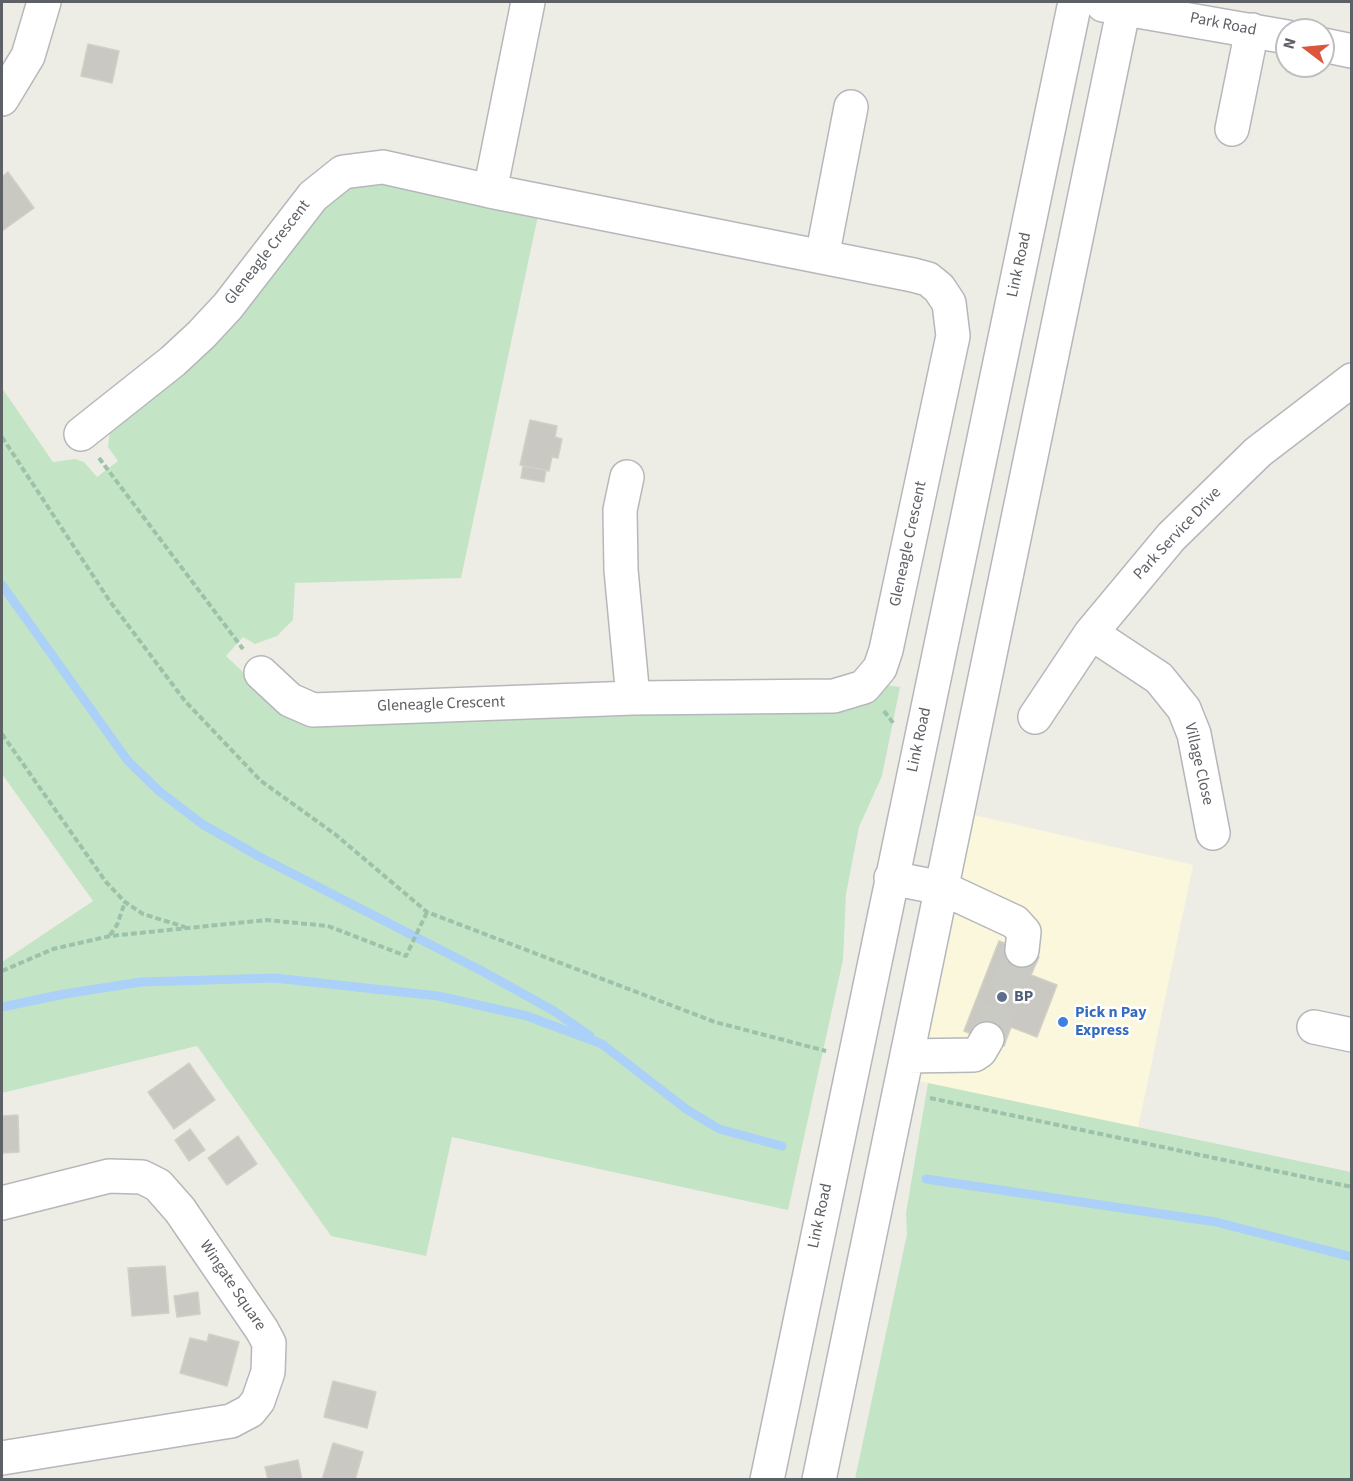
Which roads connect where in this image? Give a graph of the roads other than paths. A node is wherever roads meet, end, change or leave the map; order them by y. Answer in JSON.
{"nodes":[{"id":1,"x":44,"y":2,"type":"edge"},
{"id":2,"x":528,"y":2,"type":"edge"},
{"id":3,"x":1075,"y":2,"type":"edge"},
{"id":4,"x":1084,"y":2,"type":"edge"},
{"id":5,"x":1124,"y":5,"type":"edge"},
{"id":6,"x":1252,"y":30,"type":"junction"},
{"id":7,"x":1275,"y":35,"type":"edge"},
{"id":8,"x":1335,"y":47,"type":"edge"},
{"id":9,"x":1352,"y":51,"type":"edge"},
{"id":10,"x":2,"y":99,"type":"edge"},
{"id":11,"x":851,"y":107,"type":"dead end"},
{"id":12,"x":1232,"y":129,"type":"dead end"},
{"id":13,"x":490,"y":191,"type":"junction"},
{"id":14,"x":822,"y":257,"type":"junction"},
{"id":15,"x":1347,"y":392,"type":"edge"},
{"id":16,"x":81,"y":434,"type":"road end"},
{"id":17,"x":627,"y":477,"type":"dead end"},
{"id":18,"x":1091,"y":633,"type":"junction"},
{"id":19,"x":261,"y":673,"type":"road end"},
{"id":20,"x":633,"y":698,"type":"junction"},
{"id":21,"x":1035,"y":717,"type":"dead end"},
{"id":22,"x":1213,"y":833,"type":"dead end"},
{"id":23,"x":891,"y":878,"type":"junction"},
{"id":24,"x":942,"y":888,"type":"junction"},
{"id":25,"x":1022,"y":950,"type":"tunnel mouth"},
{"id":26,"x":1314,"y":1027,"type":"dead end"},
{"id":27,"x":1352,"y":1035,"type":"edge"},
{"id":28,"x":987,"y":1039,"type":"tunnel mouth"},
{"id":29,"x":907,"y":1056,"type":"junction"},
{"id":30,"x":2,"y":1203,"type":"edge"},
{"id":31,"x":2,"y":1458,"type":"edge"},
{"id":32,"x":767,"y":1479,"type":"edge"},
{"id":33,"x":819,"y":1479,"type":"edge"}],
"edges":[{"from":1,"to":10,"type":"street"},
{"from":2,"to":13,"type":"street"},
{"from":3,"to":23,"type":"street","name":"Link Road"},
{"from":4,"to":5,"type":"street","name":"Park Road"},
{"from":5,"to":6,"type":"street","name":"Park Road"},
{"from":5,"to":24,"type":"street"},
{"from":6,"to":7,"type":"street","name":"Park Road"},
{"from":6,"to":12,"type":"street"},
{"from":8,"to":9,"type":"street"},
{"from":11,"to":14,"type":"street"},
{"from":13,"to":14,"type":"street","name":"Gleneagle Crescent"},
{"from":13,"to":16,"type":"street","name":"Gleneagle Crescent"},
{"from":14,"to":20,"type":"street","name":"Gleneagle Crescent"},
{"from":15,"to":18,"type":"street","name":"Park Service Drive"},
{"from":17,"to":20,"type":"street"},
{"from":18,"to":21,"type":"street","name":"Park Service Drive"},
{"from":18,"to":22,"type":"street","name":"Village Close"},
{"from":19,"to":20,"type":"street","name":"Gleneagle Crescent"},
{"from":23,"to":24,"type":"street"},
{"from":23,"to":32,"type":"street","name":"Link Road"},
{"from":24,"to":25,"type":"street"},
{"from":24,"to":29,"type":"street"},
{"from":26,"to":27,"type":"street"},
{"from":28,"to":29,"type":"street"},
{"from":29,"to":33,"type":"street"},
{"from":30,"to":31,"type":"street","name":"Wingate Square"}]}
